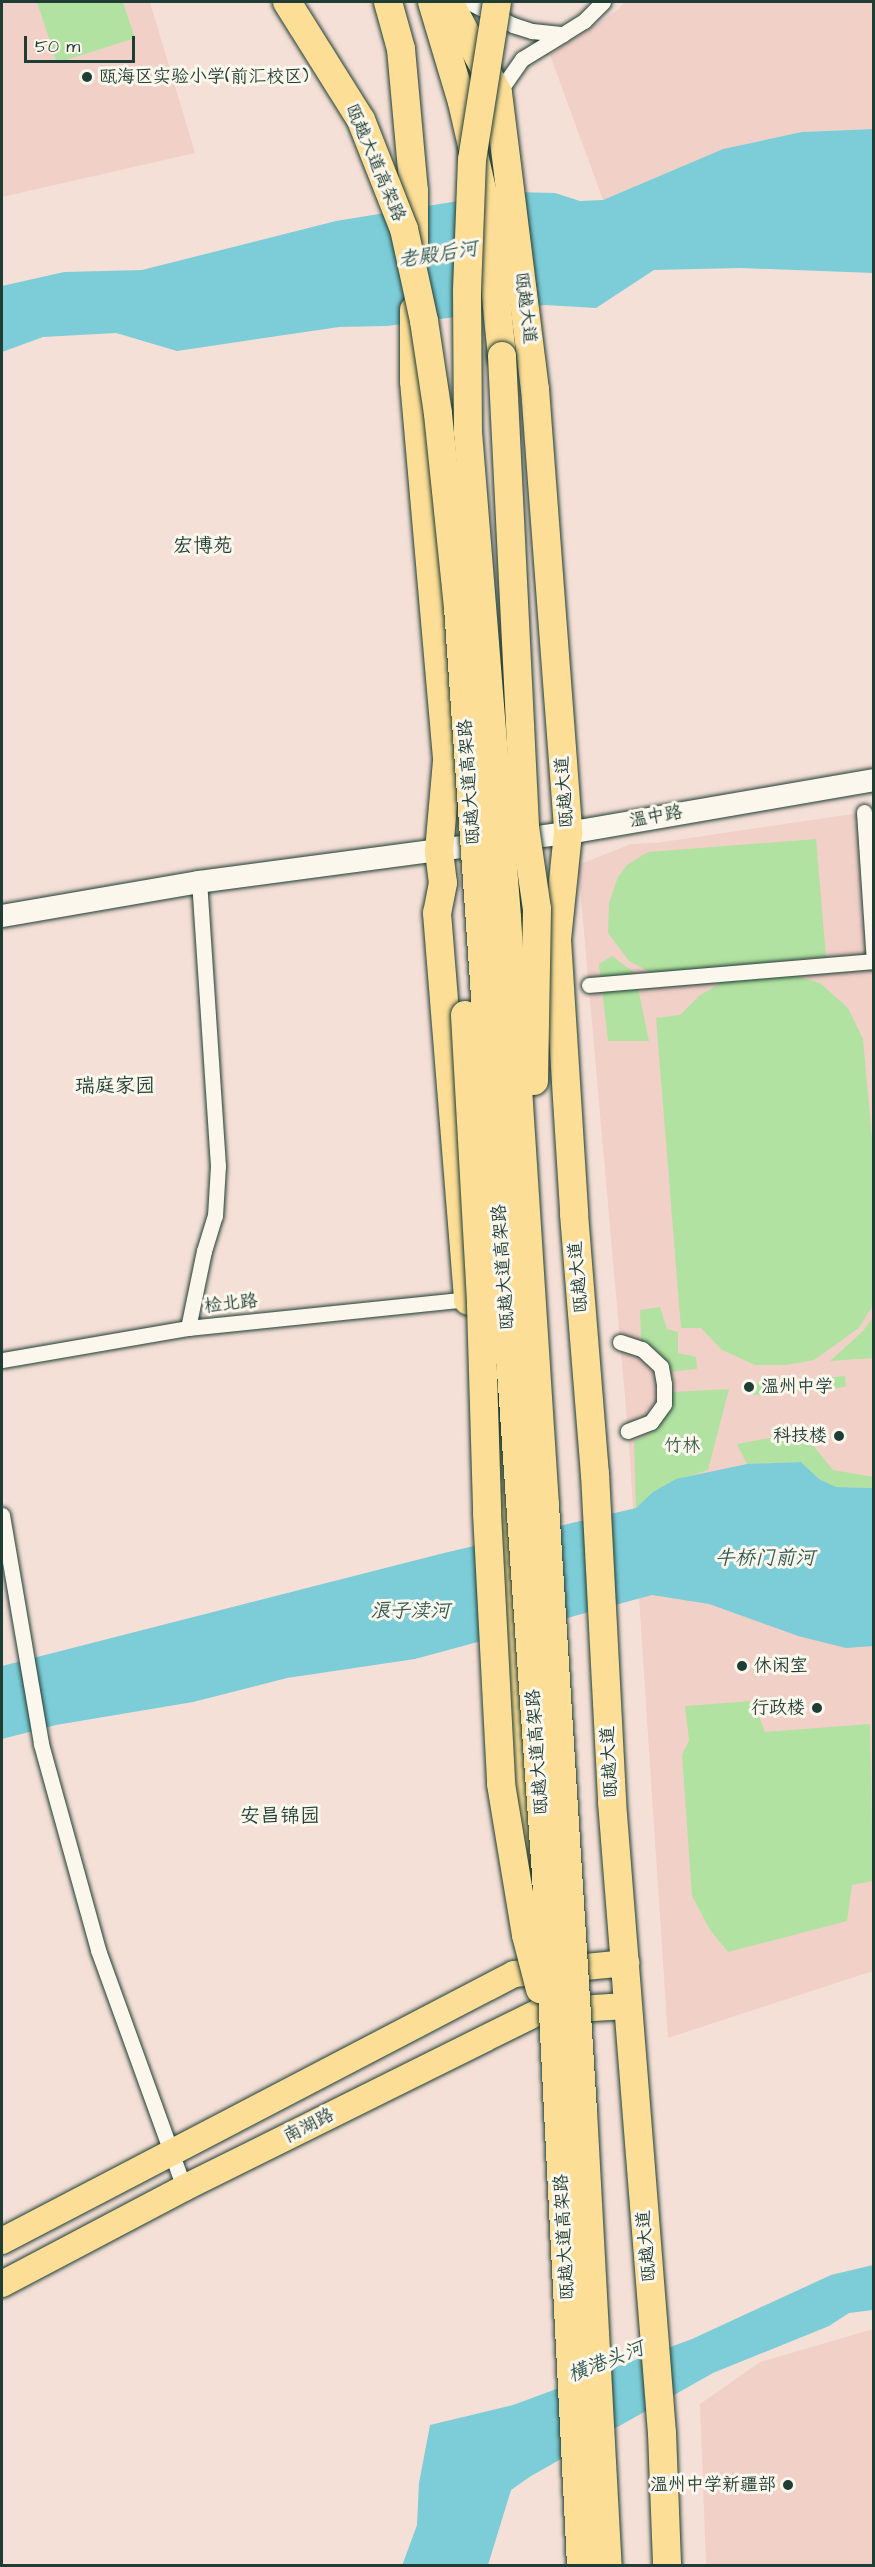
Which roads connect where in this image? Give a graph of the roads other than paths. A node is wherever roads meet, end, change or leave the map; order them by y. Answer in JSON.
{"nodes":[{"id":1,"x":287,"y":2,"type":"edge"},
{"id":2,"x":388,"y":2,"type":"edge"},
{"id":3,"x":432,"y":2,"type":"edge"},
{"id":4,"x":449,"y":2,"type":"edge"},
{"id":5,"x":469,"y":2,"type":"edge"},
{"id":6,"x":497,"y":2,"type":"edge"},
{"id":7,"x":603,"y":2,"type":"edge"},
{"id":8,"x":563,"y":34,"type":"junction"},
{"id":9,"x":498,"y":93,"type":"junction"},
{"id":10,"x":873,"y":780,"type":"edge"},
{"id":11,"x":864,"y":812,"type":"dead end"},
{"id":12,"x":568,"y":832,"type":"junction"},
{"id":13,"x":439,"y":851,"type":"junction"},
{"id":14,"x":199,"y":882,"type":"junction"},
{"id":15,"x":443,"y":883,"type":"junction"},
{"id":16,"x":2,"y":916,"type":"edge"},
{"id":17,"x":873,"y":962,"type":"edge"},
{"id":18,"x":589,"y":985,"type":"dead end"},
{"id":19,"x":528,"y":1242,"type":"junction"},
{"id":20,"x":467,"y":1299,"type":"junction"},
{"id":21,"x":188,"y":1328,"type":"junction"},
{"id":22,"x":620,"y":1342,"type":"dead end"},
{"id":23,"x":2,"y":1360,"type":"edge"},
{"id":24,"x":628,"y":1431,"type":"dead end"},
{"id":25,"x":2,"y":1515,"type":"edge"},
{"id":26,"x":626,"y":1963,"type":"junction"},
{"id":27,"x":538,"y":1972,"type":"junction"},
{"id":28,"x":628,"y":2006,"type":"junction"},
{"id":29,"x":540,"y":2011,"type":"junction"},
{"id":30,"x":556,"y":2051,"type":"junction"},
{"id":31,"x":170,"y":2152,"type":"junction"},
{"id":32,"x":184,"y":2188,"type":"junction"},
{"id":33,"x":2,"y":2241,"type":"edge"},
{"id":34,"x":2,"y":2284,"type":"edge"},
{"id":35,"x":579,"y":2565,"type":"edge"},
{"id":36,"x":608,"y":2565,"type":"edge"},
{"id":37,"x":666,"y":2565,"type":"edge"}],
"edges":[{"from":1,"to":30,"type":"highway","name":"瓯越大道高架路","bridge":true},
{"from":2,"to":13,"type":"highway","bridge":true},
{"from":3,"to":19,"type":"highway","bridge":true},
{"from":4,"to":9,"type":"highway","name":"瓯越大道"},
{"from":5,"to":8,"type":"street"},
{"from":6,"to":19,"type":"highway","name":"瓯越大道高架路","bridge":true},
{"from":7,"to":8,"type":"street"},
{"from":8,"to":9,"type":"street"},
{"from":9,"to":12,"type":"highway","name":"瓯越大道"},
{"from":10,"to":12,"type":"street","name":"温中路"},
{"from":11,"to":17,"type":"street"},
{"from":12,"to":13,"type":"street","name":"温中路"},
{"from":12,"to":26,"type":"highway","name":"瓯越大道"},
{"from":13,"to":14,"type":"street","name":"温中路"},
{"from":13,"to":15,"type":"highway"},
{"from":14,"to":16,"type":"street","name":"温中路"},
{"from":14,"to":21,"type":"street"},
{"from":15,"to":20,"type":"highway"},
{"from":15,"to":30,"type":"highway","bridge":true},
{"from":17,"to":18,"type":"street"},
{"from":19,"to":36,"type":"highway","name":"瓯越大道高架路","bridge":true},
{"from":20,"to":21,"type":"street","name":"检北路"},
{"from":20,"to":27,"type":"highway"},
{"from":21,"to":23,"type":"street","name":"检北路"},
{"from":22,"to":24,"type":"street"},
{"from":25,"to":31,"type":"street"},
{"from":26,"to":27,"type":"main road"},
{"from":26,"to":28,"type":"highway","name":"瓯越大道"},
{"from":27,"to":29,"type":"highway"},
{"from":27,"to":31,"type":"main road"},
{"from":28,"to":29,"type":"main road","name":"南湖路"},
{"from":28,"to":37,"type":"highway","name":"瓯越大道"},
{"from":29,"to":32,"type":"main road","name":"南湖路"},
{"from":29,"to":35,"type":"highway"},
{"from":30,"to":35,"type":"highway","name":"瓯越大道高架路","bridge":true},
{"from":31,"to":32,"type":"street"},
{"from":31,"to":33,"type":"main road"},
{"from":32,"to":34,"type":"main road","name":"南湖路"}]}
